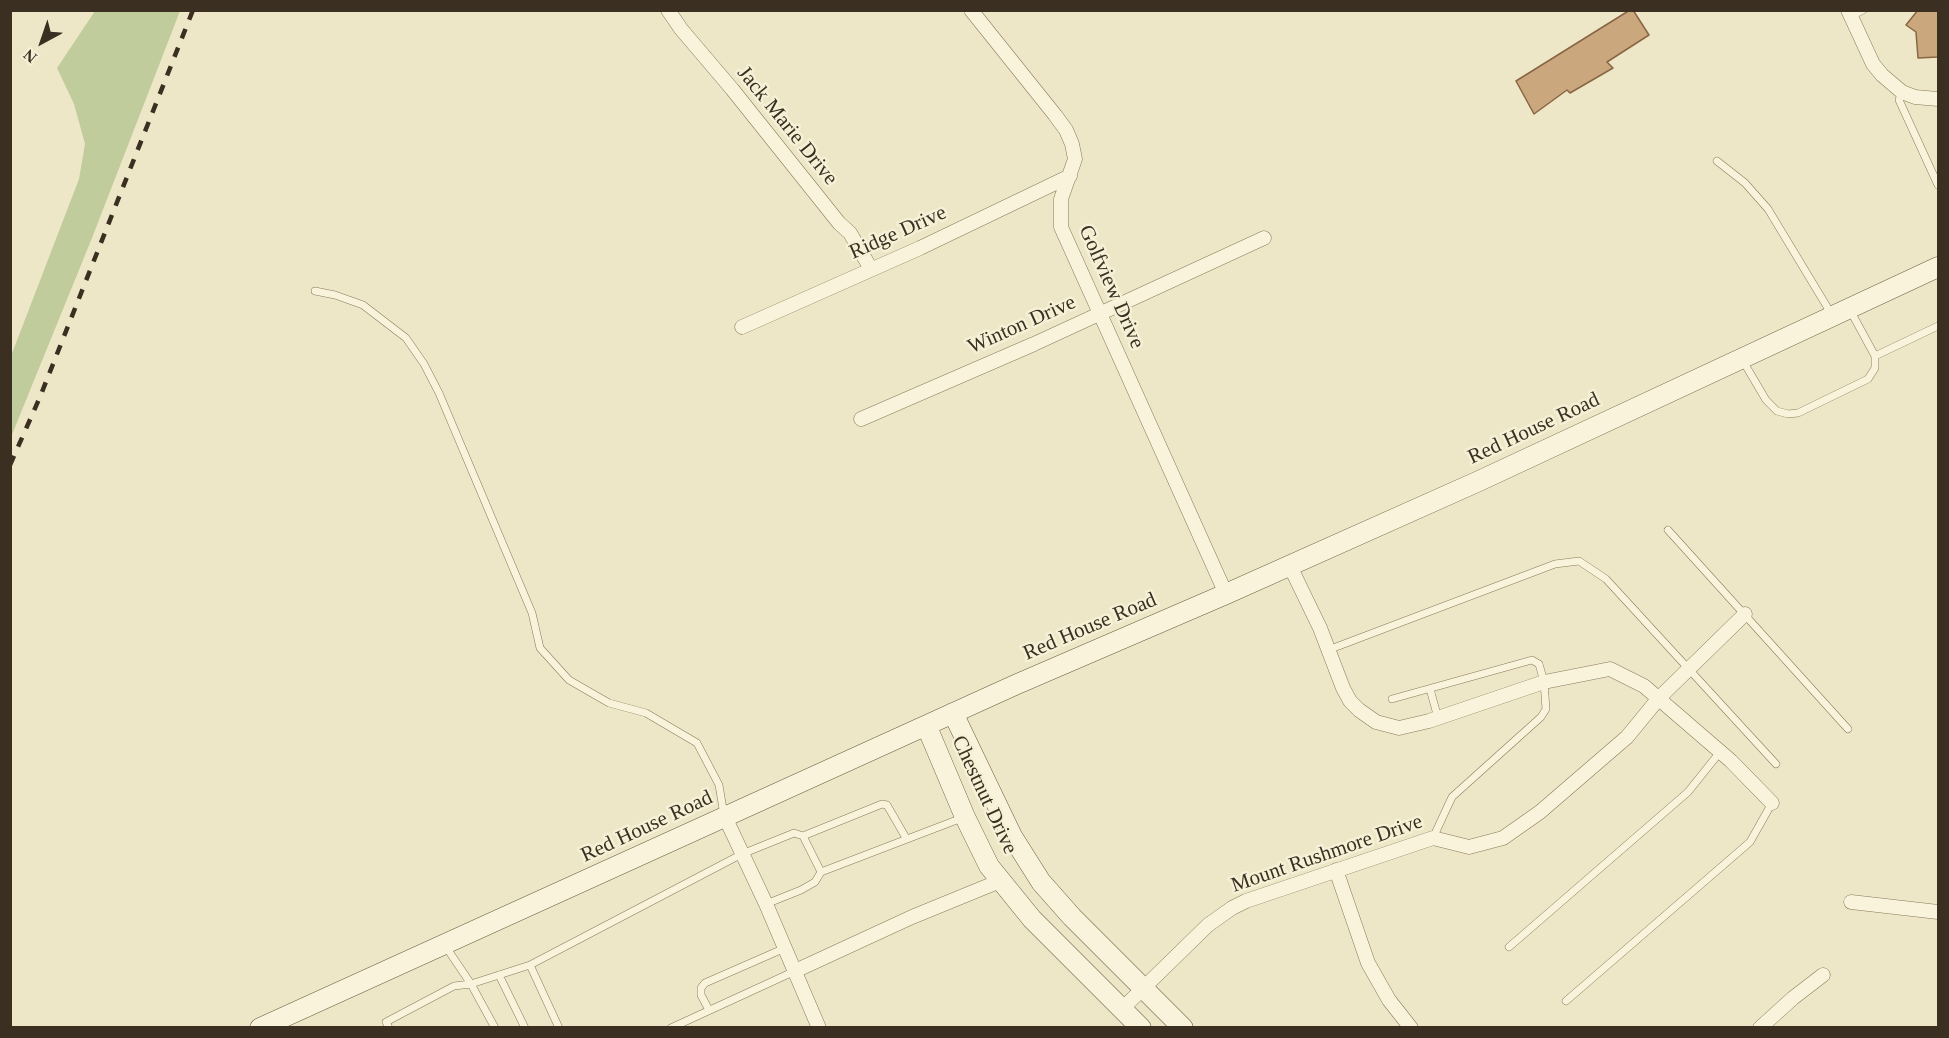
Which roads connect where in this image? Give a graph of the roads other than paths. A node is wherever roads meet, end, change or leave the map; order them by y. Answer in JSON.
{"nodes":[{"id":1,"x":668,"y":10,"type":"edge"},
{"id":2,"x":971,"y":10,"type":"edge"},
{"id":3,"x":1854,"y":12,"type":"edge"},
{"id":4,"x":1902,"y":92,"type":"junction"},
{"id":5,"x":1938,"y":99,"type":"edge"},
{"id":6,"x":1717,"y":161,"type":"dead end"},
{"id":7,"x":1070,"y":176,"type":"junction"},
{"id":8,"x":1938,"y":185,"type":"edge"},
{"id":9,"x":1264,"y":238,"type":"dead end"},
{"id":10,"x":1938,"y":267,"type":"edge"},
{"id":11,"x":871,"y":269,"type":"junction"},
{"id":12,"x":315,"y":291,"type":"dead end"},
{"id":13,"x":1101,"y":313,"type":"junction"},
{"id":14,"x":1842,"y":313,"type":"junction"},
{"id":15,"x":1938,"y":326,"type":"edge"},
{"id":16,"x":742,"y":327,"type":"dead end"},
{"id":17,"x":1875,"y":356,"type":"junction"},
{"id":18,"x":1742,"y":359,"type":"junction"},
{"id":19,"x":861,"y":419,"type":"dead end"},
{"id":20,"x":1668,"y":530,"type":"dead end"},
{"id":21,"x":1290,"y":566,"type":"junction"},
{"id":22,"x":1226,"y":594,"type":"junction"},
{"id":23,"x":1745,"y":614,"type":"junction"},
{"id":24,"x":1328,"y":650,"type":"junction"},
{"id":25,"x":1689,"y":670,"type":"junction"},
{"id":26,"x":1544,"y":682,"type":"junction"},
{"id":27,"x":1430,"y":689,"type":"junction"},
{"id":28,"x":1659,"y":698,"type":"junction"},
{"id":29,"x":1392,"y":699,"type":"dead end"},
{"id":30,"x":953,"y":713,"type":"junction"},
{"id":31,"x":1438,"y":718,"type":"junction"},
{"id":32,"x":927,"y":727,"type":"junction"},
{"id":33,"x":1848,"y":729,"type":"dead end"},
{"id":34,"x":1720,"y":752,"type":"junction"},
{"id":35,"x":1776,"y":764,"type":"dead end"},
{"id":36,"x":1772,"y":803,"type":"joint"},
{"id":37,"x":724,"y":817,"type":"junction"},
{"id":38,"x":964,"y":817,"type":"junction"},
{"id":39,"x":803,"y":836,"type":"junction"},
{"id":40,"x":906,"y":838,"type":"junction"},
{"id":41,"x":1433,"y":838,"type":"junction"},
{"id":42,"x":742,"y":854,"type":"junction"},
{"id":43,"x":1336,"y":870,"type":"junction"},
{"id":44,"x":821,"y":872,"type":"junction"},
{"id":45,"x":1000,"y":881,"type":"junction"},
{"id":46,"x":1851,"y":902,"type":"dead end"},
{"id":47,"x":766,"y":904,"type":"junction"},
{"id":48,"x":1938,"y":912,"type":"edge"},
{"id":49,"x":445,"y":945,"type":"junction"},
{"id":50,"x":1509,"y":947,"type":"dead end"},
{"id":51,"x":785,"y":948,"type":"junction"},
{"id":52,"x":530,"y":965,"type":"junction"},
{"id":53,"x":795,"y":971,"type":"junction"},
{"id":54,"x":499,"y":975,"type":"junction"},
{"id":55,"x":1823,"y":975,"type":"dead end"},
{"id":56,"x":471,"y":984,"type":"junction"},
{"id":57,"x":1132,"y":999,"type":"junction"},
{"id":58,"x":1566,"y":1001,"type":"dead end"},
{"id":59,"x":709,"y":1011,"type":"junction"},
{"id":60,"x":260,"y":1028,"type":"edge"},
{"id":61,"x":389,"y":1028,"type":"edge"},
{"id":62,"x":495,"y":1028,"type":"edge"},
{"id":63,"x":525,"y":1028,"type":"edge"},
{"id":64,"x":559,"y":1028,"type":"edge"},
{"id":65,"x":671,"y":1028,"type":"edge"},
{"id":66,"x":819,"y":1028,"type":"edge"},
{"id":67,"x":1141,"y":1028,"type":"edge"},
{"id":68,"x":1184,"y":1028,"type":"edge"},
{"id":69,"x":1411,"y":1028,"type":"edge"},
{"id":70,"x":1760,"y":1028,"type":"edge"}],
"edges":[{"from":1,"to":11,"type":"street","name":"Jack Marie Drive"},
{"from":2,"to":7,"type":"street","name":"Golfview Drive"},
{"from":3,"to":4,"type":"street"},
{"from":4,"to":5,"type":"street"},
{"from":4,"to":8,"type":"lane"},
{"from":6,"to":14,"type":"lane"},
{"from":7,"to":11,"type":"street","name":"Ridge Drive"},
{"from":7,"to":13,"type":"street","name":"Golfview Drive"},
{"from":9,"to":13,"type":"street","name":"Winton Drive"},
{"from":10,"to":14,"type":"main road","name":"Red House Road"},
{"from":11,"to":16,"type":"street","name":"Ridge Drive"},
{"from":12,"to":37,"type":"lane"},
{"from":13,"to":19,"type":"street","name":"Winton Drive"},
{"from":13,"to":22,"type":"street","name":"Golfview Drive"},
{"from":14,"to":17,"type":"lane"},
{"from":14,"to":18,"type":"main road","name":"Red House Road"},
{"from":15,"to":17,"type":"lane"},
{"from":17,"to":18,"type":"lane"},
{"from":18,"to":21,"type":"main road","name":"Red House Road"},
{"from":20,"to":23,"type":"lane"},
{"from":21,"to":22,"type":"main road","name":"Red House Road"},
{"from":21,"to":24,"type":"street"},
{"from":22,"to":30,"type":"main road","name":"Red House Road"},
{"from":23,"to":25,"type":"street","name":"Mount Rushmore Drive"},
{"from":23,"to":33,"type":"lane"},
{"from":24,"to":25,"type":"lane"},
{"from":24,"to":31,"type":"street"},
{"from":25,"to":28,"type":"street","name":"Mount Rushmore Drive"},
{"from":25,"to":35,"type":"lane"},
{"from":26,"to":27,"type":"lane"},
{"from":26,"to":28,"type":"street"},
{"from":26,"to":31,"type":"street"},
{"from":26,"to":41,"type":"lane"},
{"from":27,"to":29,"type":"lane"},
{"from":27,"to":31,"type":"lane"},
{"from":28,"to":34,"type":"street"},
{"from":28,"to":41,"type":"street","name":"Mount Rushmore Drive"},
{"from":30,"to":32,"type":"main road","name":"Red House Road"},
{"from":30,"to":57,"type":"main road"},
{"from":32,"to":37,"type":"main road","name":"Red House Road"},
{"from":32,"to":38,"type":"main road","name":"Chestnut Drive"},
{"from":34,"to":36,"type":"street"},
{"from":34,"to":50,"type":"lane"},
{"from":36,"to":58,"type":"lane"},
{"from":37,"to":42,"type":"street"},
{"from":37,"to":49,"type":"main road","name":"Red House Road"},
{"from":38,"to":40,"type":"lane"},
{"from":38,"to":45,"type":"main road","name":"Chestnut Drive"},
{"from":39,"to":40,"type":"lane"},
{"from":39,"to":42,"type":"lane"},
{"from":39,"to":44,"type":"lane"},
{"from":40,"to":44,"type":"lane"},
{"from":41,"to":43,"type":"street","name":"Mount Rushmore Drive"},
{"from":42,"to":47,"type":"street"},
{"from":42,"to":52,"type":"lane"},
{"from":43,"to":57,"type":"street","name":"Mount Rushmore Drive"},
{"from":43,"to":69,"type":"street"},
{"from":44,"to":47,"type":"lane"},
{"from":45,"to":53,"type":"street"},
{"from":45,"to":57,"type":"main road","name":"Chestnut Drive"},
{"from":46,"to":48,"type":"street"},
{"from":47,"to":51,"type":"street"},
{"from":49,"to":56,"type":"lane"},
{"from":49,"to":60,"type":"main road","name":"Red House Road"},
{"from":51,"to":53,"type":"street"},
{"from":51,"to":59,"type":"lane"},
{"from":52,"to":54,"type":"lane"},
{"from":52,"to":64,"type":"lane"},
{"from":53,"to":59,"type":"lane"},
{"from":53,"to":66,"type":"street"},
{"from":54,"to":56,"type":"lane"},
{"from":54,"to":63,"type":"lane"},
{"from":55,"to":70,"type":"street"},
{"from":56,"to":61,"type":"lane"},
{"from":56,"to":62,"type":"lane"},
{"from":57,"to":67,"type":"main road"},
{"from":57,"to":68,"type":"main road"},
{"from":59,"to":65,"type":"lane"}]}
